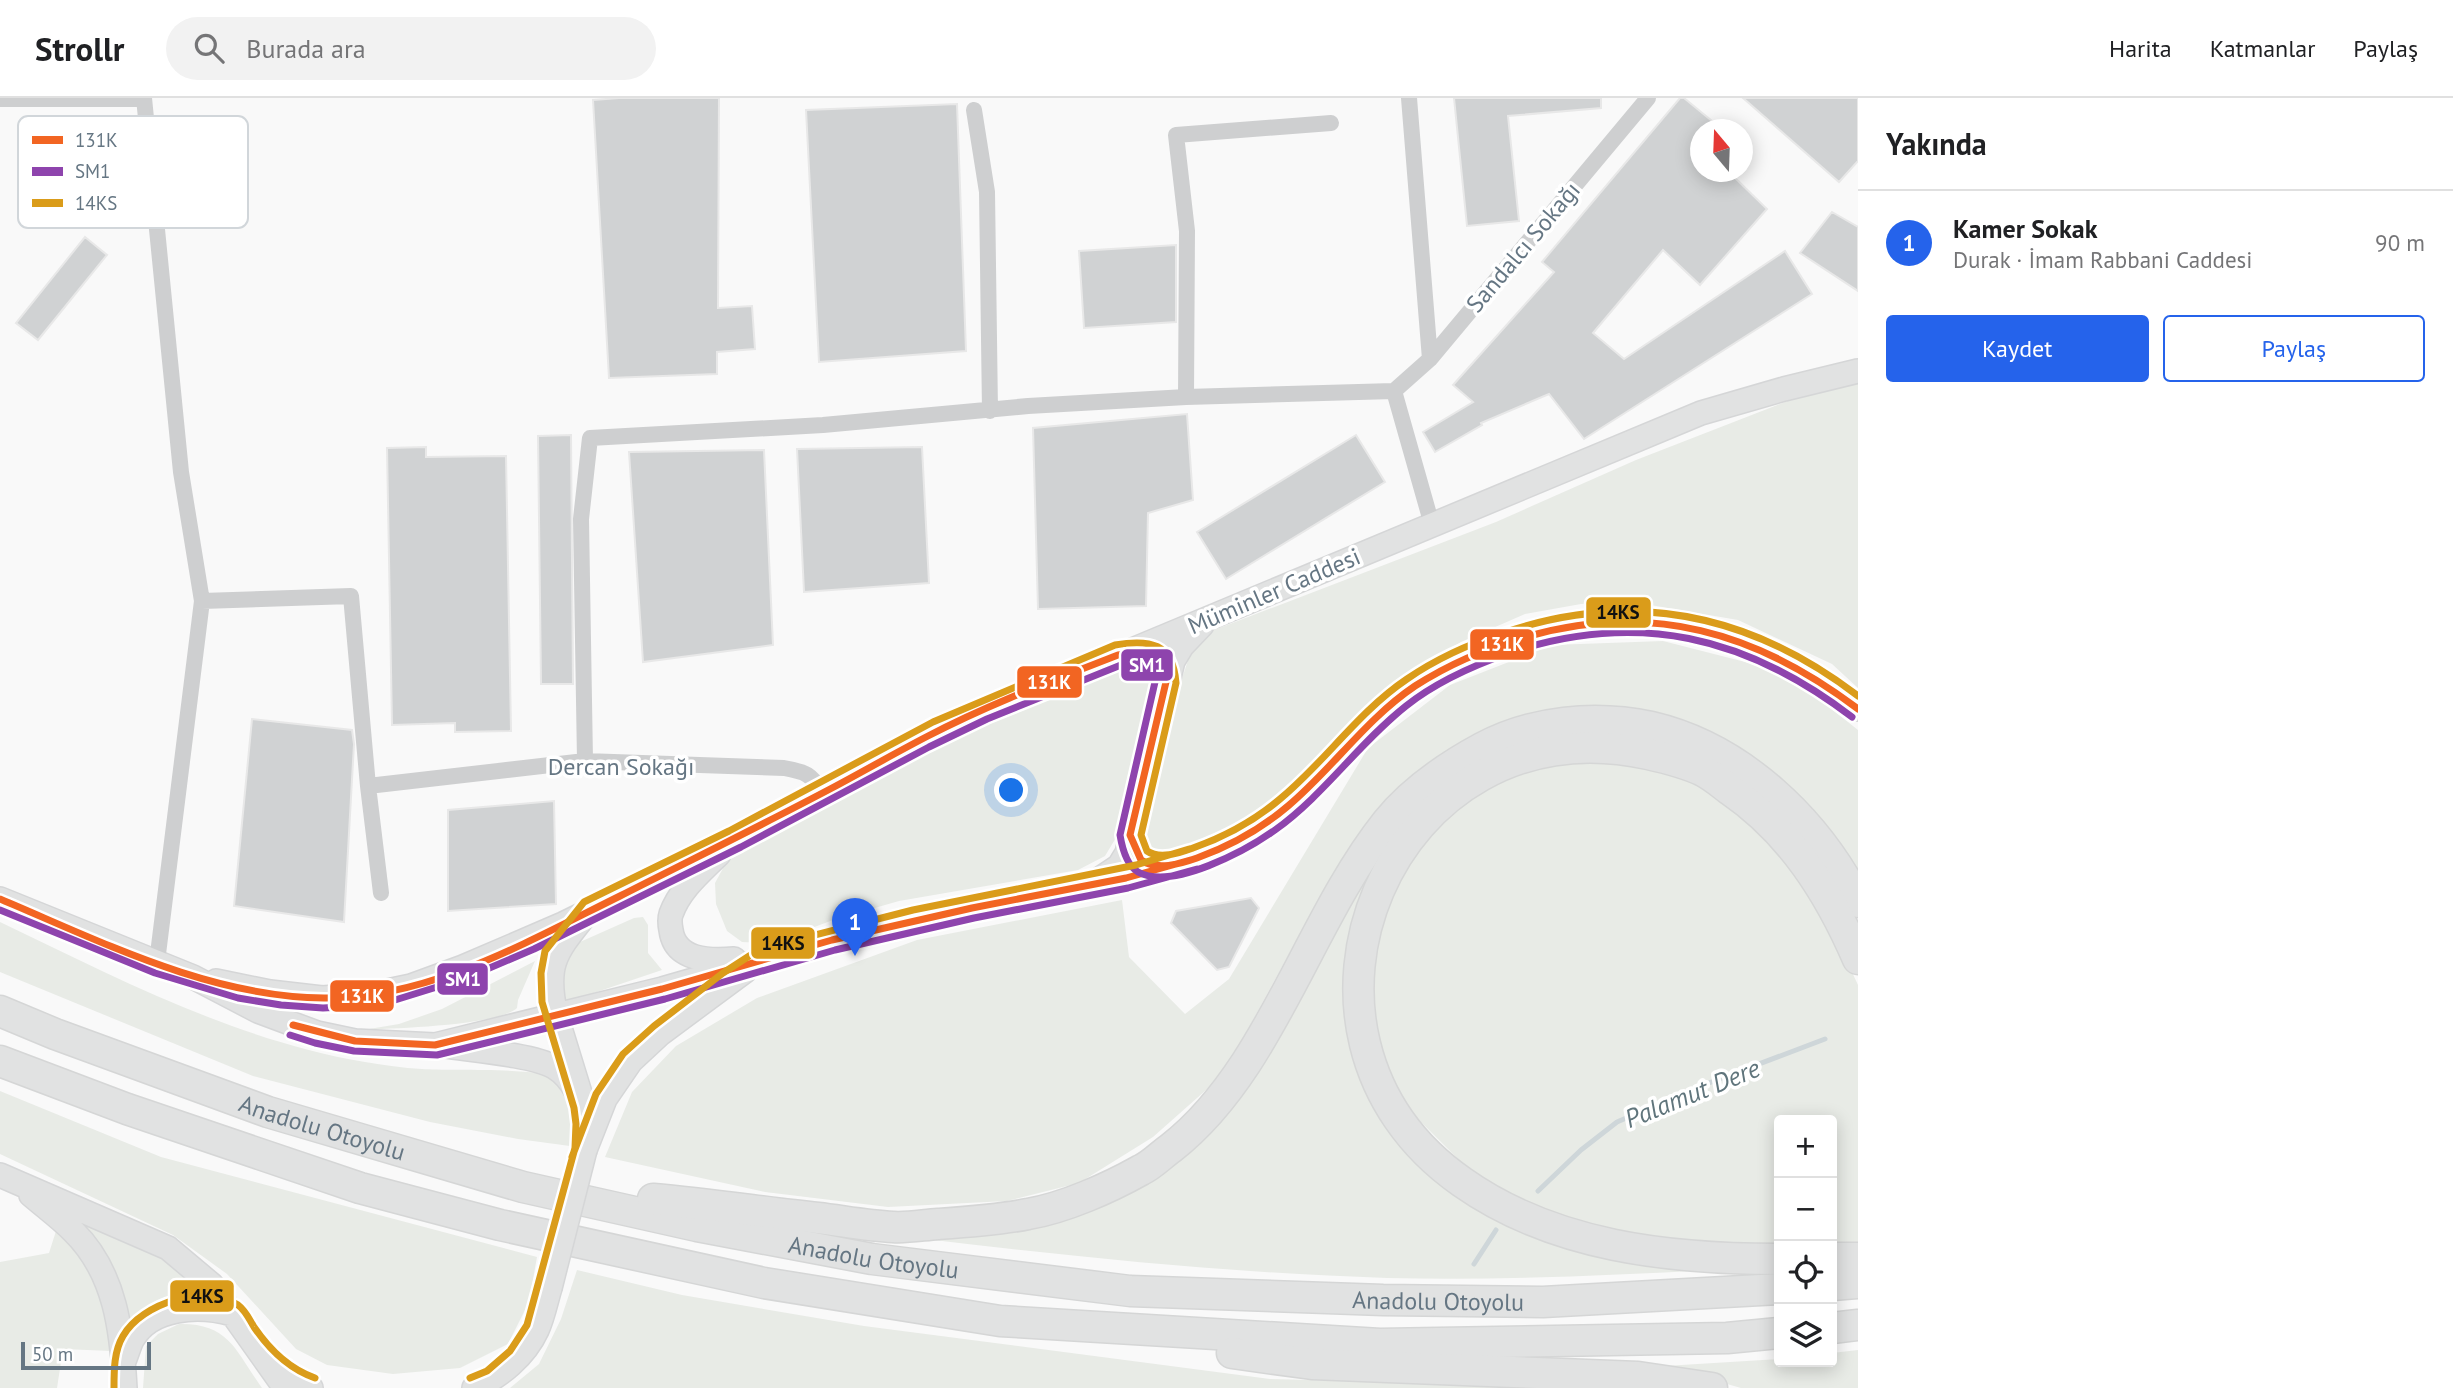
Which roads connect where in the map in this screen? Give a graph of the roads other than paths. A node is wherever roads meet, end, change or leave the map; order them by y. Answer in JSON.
{"nodes":[{"id":1,"x":1409,"y":98,"type":"edge"},
{"id":2,"x":1648,"y":98,"type":"edge"},
{"id":3,"x":0,"y":99,"type":"edge"},
{"id":4,"x":144,"y":99,"type":"edge"},
{"id":5,"x":974,"y":110,"type":"dead end"},
{"id":6,"x":1331,"y":123,"type":"dead end"},
{"id":7,"x":157,"y":228,"type":"edge"},
{"id":8,"x":1430,"y":359,"type":"junction"},
{"id":9,"x":1858,"y":371,"type":"edge"},
{"id":10,"x":1394,"y":391,"type":"junction"},
{"id":11,"x":1186,"y":397,"type":"junction"},
{"id":12,"x":990,"y":411,"type":"junction"},
{"id":13,"x":1433,"y":524,"type":"junction"},
{"id":14,"x":202,"y":601,"type":"junction"},
{"id":15,"x":1210,"y":619,"type":"junction"},
{"id":16,"x":1118,"y":655,"type":"junction"},
{"id":17,"x":1166,"y":682,"type":"junction"},
{"id":18,"x":1858,"y":709,"type":"edge"},
{"id":19,"x":585,"y":761,"type":"junction"},
{"id":20,"x":368,"y":786,"type":"junction"},
{"id":21,"x":823,"y":793,"type":"junction"},
{"id":22,"x":1130,"y":835,"type":"junction"},
{"id":23,"x":734,"y":840,"type":"junction"},
{"id":24,"x":1181,"y":863,"type":"junction"},
{"id":25,"x":1079,"y":888,"type":"junction"},
{"id":26,"x":381,"y":893,"type":"dead end"},
{"id":27,"x":0,"y":899,"type":"edge"},
{"id":28,"x":1858,"y":902,"type":"edge"},
{"id":29,"x":590,"y":910,"type":"junction"},
{"id":30,"x":765,"y":958,"type":"junction"},
{"id":31,"x":1858,"y":958,"type":"edge"},
{"id":32,"x":157,"y":962,"type":"junction"},
{"id":33,"x":193,"y":977,"type":"junction"},
{"id":34,"x":0,"y":1011,"type":"edge"},
{"id":35,"x":556,"y":1015,"type":"junction"},
{"id":36,"x":435,"y":1045,"type":"junction"},
{"id":37,"x":0,"y":1061,"type":"edge"},
{"id":38,"x":584,"y":1106,"type":"junction"},
{"id":39,"x":585,"y":1150,"type":"junction"},
{"id":40,"x":6,"y":1177,"type":"edge"},
{"id":41,"x":523,"y":1186,"type":"junction"},
{"id":42,"x":1837,"y":1258,"type":"edge"},
{"id":43,"x":1858,"y":1258,"type":"edge"},
{"id":44,"x":1774,"y":1259,"type":"edge"},
{"id":45,"x":1858,"y":1283,"type":"edge"},
{"id":46,"x":1837,"y":1285,"type":"edge"},
{"id":47,"x":1774,"y":1289,"type":"edge"},
{"id":48,"x":232,"y":1314,"type":"junction"},
{"id":49,"x":1000,"y":1321,"type":"junction"},
{"id":50,"x":1858,"y":1325,"type":"edge"},
{"id":51,"x":1837,"y":1327,"type":"edge"},
{"id":52,"x":1774,"y":1333,"type":"edge"},
{"id":53,"x":264,"y":1358,"type":"junction"},
{"id":54,"x":123,"y":1363,"type":"junction"},
{"id":55,"x":125,"y":1388,"type":"edge"},
{"id":56,"x":285,"y":1388,"type":"edge"},
{"id":57,"x":311,"y":1388,"type":"edge"},
{"id":58,"x":474,"y":1388,"type":"edge"},
{"id":59,"x":1712,"y":1388,"type":"edge"}],
"edges":[{"from":1,"to":8,"type":"street"},
{"from":2,"to":8,"type":"street","name":"Sandalcı Sokağı"},
{"from":3,"to":4,"type":"street"},
{"from":5,"to":12,"type":"street"},
{"from":6,"to":11,"type":"street"},
{"from":7,"to":14,"type":"street"},
{"from":8,"to":10,"type":"street","name":"Sandalcı Sokağı"},
{"from":9,"to":13,"type":"main road","name":"Müminler Caddesi"},
{"from":10,"to":11,"type":"street"},
{"from":10,"to":13,"type":"street"},
{"from":11,"to":12,"type":"street"},
{"from":12,"to":19,"type":"street"},
{"from":13,"to":15,"type":"main road","name":"Müminler Caddesi"},
{"from":14,"to":20,"type":"street"},
{"from":14,"to":32,"type":"street"},
{"from":15,"to":16,"type":"main road","name":"Müminler Caddesi"},
{"from":15,"to":17,"type":"main road"},
{"from":16,"to":17,"type":"main road"},
{"from":16,"to":21,"type":"main road","name":"Müminler Caddesi"},
{"from":17,"to":22,"type":"main road"},
{"from":18,"to":24,"type":"main road"},
{"from":19,"to":20,"type":"street","name":"Dercan Sokağı"},
{"from":19,"to":21,"type":"street","name":"Dercan Sokağı"},
{"from":20,"to":26,"type":"street"},
{"from":21,"to":23,"type":"main road","name":"Müminler Caddesi"},
{"from":22,"to":24,"type":"main road"},
{"from":22,"to":25,"type":"main road"},
{"from":23,"to":29,"type":"main road","name":"Müminler Caddesi"},
{"from":23,"to":30,"type":"main road"},
{"from":24,"to":25,"type":"main road"},
{"from":25,"to":30,"type":"main road"},
{"from":27,"to":32,"type":"main road"},
{"from":28,"to":41,"type":"highway"},
{"from":29,"to":33,"type":"main road","name":"Müminler Caddesi"},
{"from":29,"to":35,"type":"main road"},
{"from":30,"to":35,"type":"main road"},
{"from":30,"to":39,"type":"main road"},
{"from":31,"to":44,"type":"highway"},
{"from":32,"to":33,"type":"main road"},
{"from":33,"to":36,"type":"main road"},
{"from":34,"to":41,"type":"highway","name":"Anadolu Otoyolu"},
{"from":35,"to":36,"type":"main road"},
{"from":35,"to":38,"type":"main road"},
{"from":36,"to":38,"type":"main road"},
{"from":37,"to":49,"type":"highway","name":"Anadolu Otoyolu"},
{"from":38,"to":39,"type":"main road"},
{"from":39,"to":58,"type":"main road","bridge":true},
{"from":40,"to":48,"type":"main road"},
{"from":40,"to":54,"type":"main road"},
{"from":41,"to":47,"type":"highway","name":"Anadolu Otoyolu"},
{"from":42,"to":43,"type":"highway"},
{"from":45,"to":46,"type":"highway"},
{"from":48,"to":53,"type":"main road"},
{"from":48,"to":54,"type":"main road"},
{"from":49,"to":52,"type":"highway","name":"Anadolu Otoyolu"},
{"from":49,"to":59,"type":"highway"},
{"from":50,"to":51,"type":"highway"},
{"from":53,"to":56,"type":"main road"},
{"from":53,"to":57,"type":"main road"},
{"from":54,"to":55,"type":"main road"}]}
